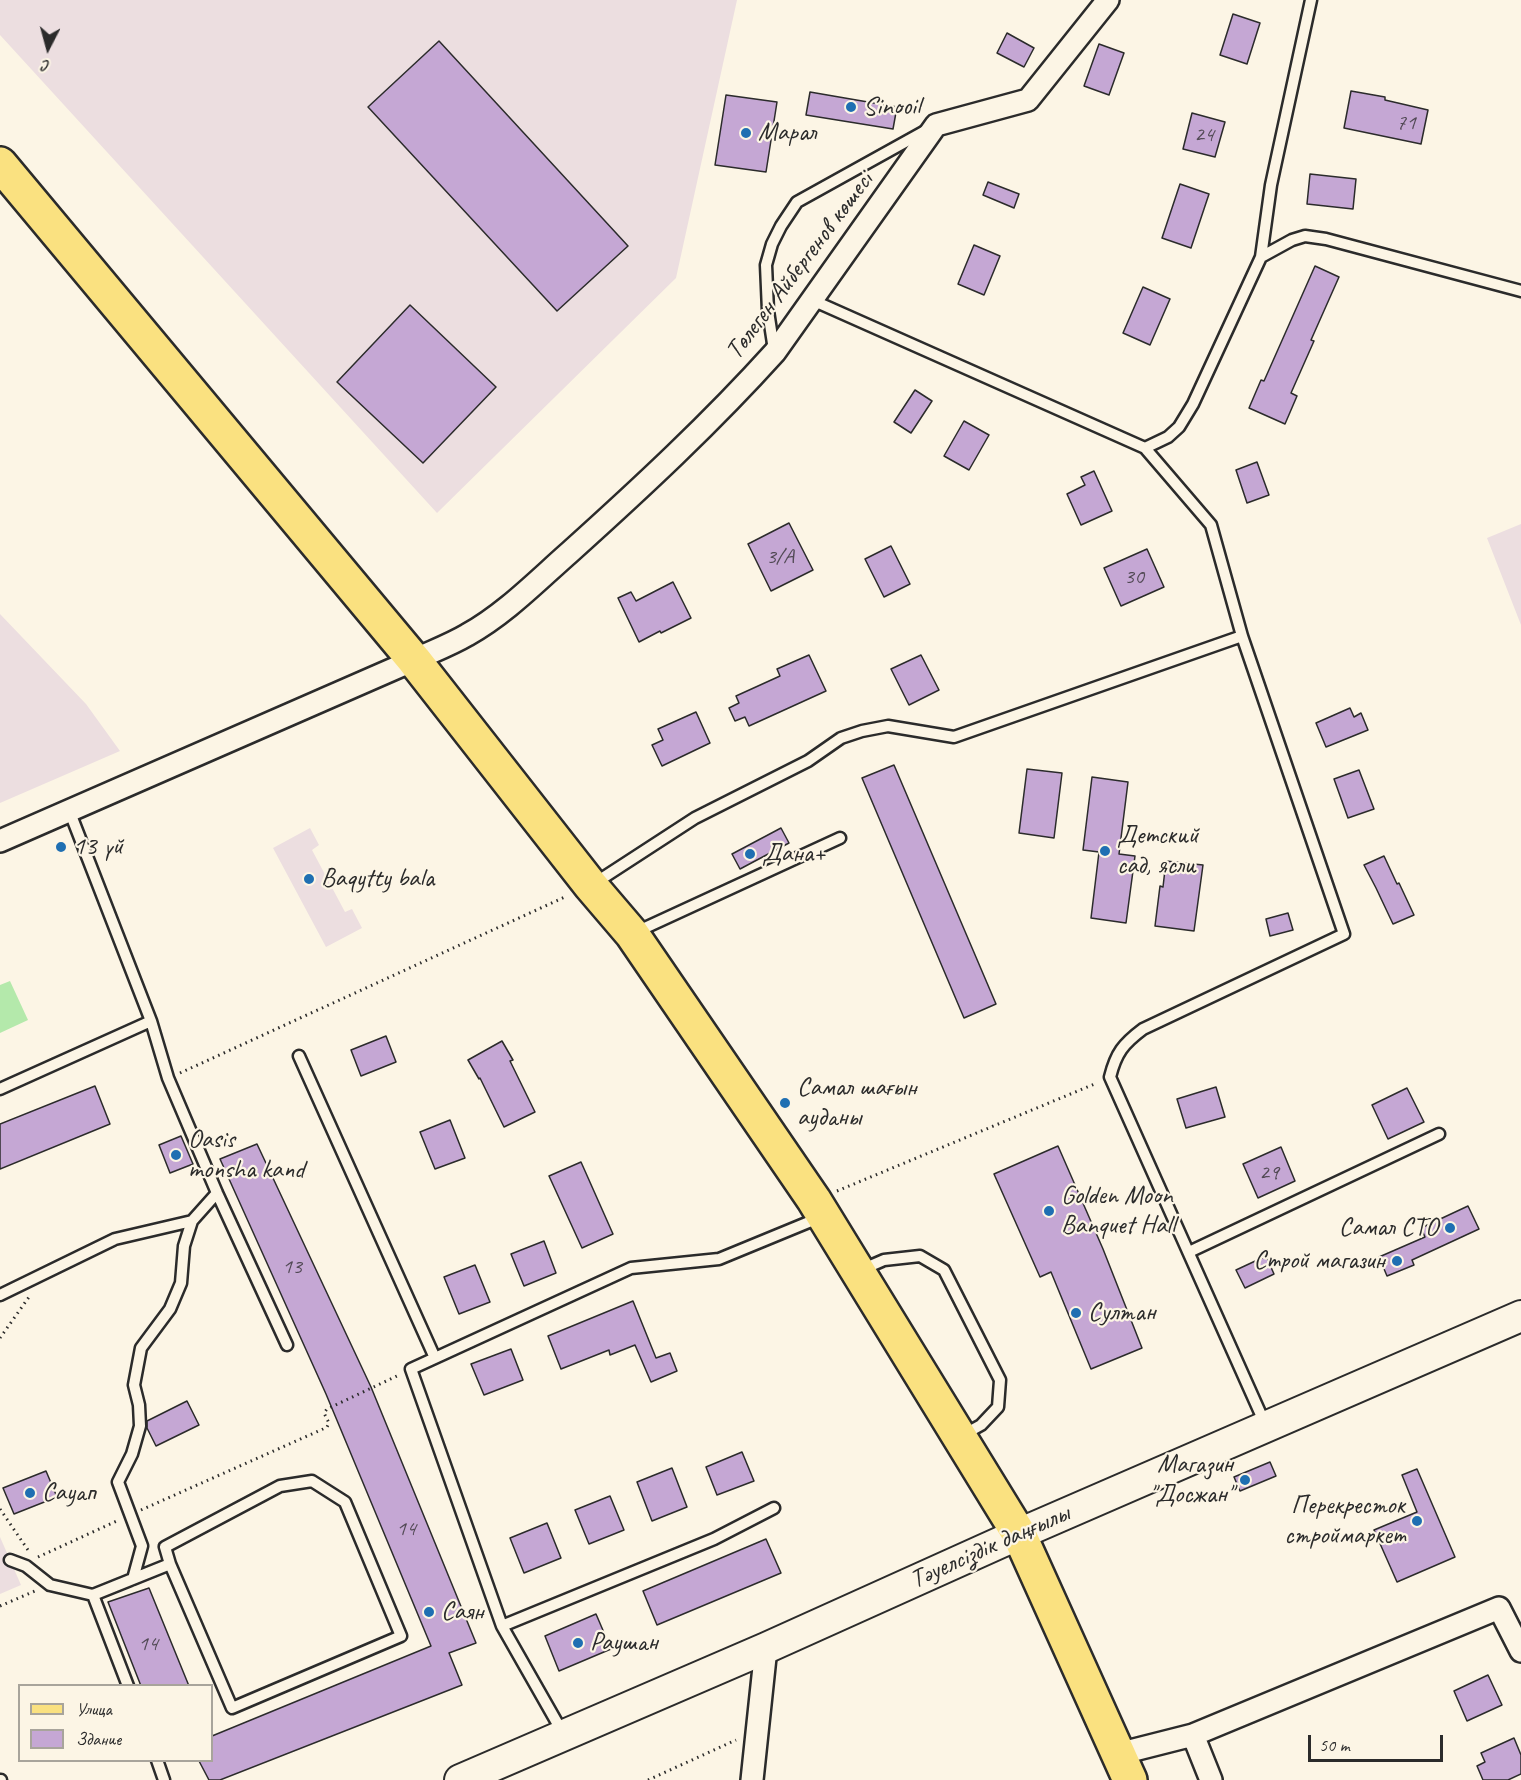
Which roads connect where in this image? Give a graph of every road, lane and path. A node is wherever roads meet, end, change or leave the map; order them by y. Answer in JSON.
{"nodes":[{"id":1,"x":1108,"y":0,"type":"edge"},
{"id":2,"x":1311,"y":0,"type":"edge"},
{"id":3,"x":936,"y":125,"type":"junction"},
{"id":4,"x":0,"y":164,"type":"edge"},
{"id":5,"x":1262,"y":257,"type":"junction"},
{"id":6,"x":1521,"y":291,"type":"edge"},
{"id":7,"x":812,"y":300,"type":"junction"},
{"id":8,"x":775,"y":352,"type":"junction"},
{"id":9,"x":1145,"y":448,"type":"junction"},
{"id":10,"x":1242,"y":636,"type":"junction"},
{"id":11,"x":414,"y":660,"type":"junction"},
{"id":12,"x":69,"y":810,"type":"junction"},
{"id":13,"x":840,"y":838,"type":"dead end"},
{"id":14,"x":0,"y":841,"type":"edge"},
{"id":15,"x":591,"y":886,"type":"junction"},
{"id":16,"x":632,"y":934,"type":"junction"},
{"id":17,"x":150,"y":1021,"type":"junction"},
{"id":18,"x":299,"y":1056,"type":"dead end"},
{"id":19,"x":1110,"y":1077,"type":"junction"},
{"id":20,"x":168,"y":1078,"type":"junction"},
{"id":21,"x":0,"y":1089,"type":"edge"},
{"id":22,"x":1439,"y":1134,"type":"dead end"},
{"id":23,"x":217,"y":1193,"type":"junction"},
{"id":24,"x":819,"y":1208,"type":"junction"},
{"id":25,"x":192,"y":1221,"type":"junction"},
{"id":26,"x":1189,"y":1252,"type":"junction"},
{"id":27,"x":858,"y":1272,"type":"junction"},
{"id":28,"x":0,"y":1295,"type":"edge"},
{"id":29,"x":30,"y":1295,"type":"dead end"},
{"id":30,"x":1521,"y":1316,"type":"edge"},
{"id":31,"x":0,"y":1338,"type":"edge"},
{"id":32,"x":287,"y":1345,"type":"dead end"},
{"id":33,"x":435,"y":1358,"type":"junction"},
{"id":34,"x":411,"y":1369,"type":"junction"},
{"id":35,"x":1266,"y":1426,"type":"junction"},
{"id":36,"x":960,"y":1437,"type":"junction"},
{"id":37,"x":774,"y":1508,"type":"dead end"},
{"id":38,"x":0,"y":1509,"type":"edge"},
{"id":39,"x":131,"y":1515,"type":"junction"},
{"id":40,"x":1019,"y":1533,"type":"junction"},
{"id":41,"x":10,"y":1560,"type":"dead end"},
{"id":42,"x":170,"y":1564,"type":"junction"},
{"id":43,"x":133,"y":1579,"type":"junction"},
{"id":44,"x":50,"y":1585,"type":"junction"},
{"id":45,"x":93,"y":1595,"type":"junction"},
{"id":46,"x":0,"y":1606,"type":"edge"},
{"id":47,"x":502,"y":1626,"type":"junction"},
{"id":48,"x":766,"y":1648,"type":"junction"},
{"id":49,"x":1521,"y":1651,"type":"edge"},
{"id":50,"x":127,"y":1684,"type":"edge"},
{"id":51,"x":757,"y":1730,"type":"junction"},
{"id":52,"x":564,"y":1735,"type":"junction"},
{"id":53,"x":1193,"y":1735,"type":"junction"},
{"id":54,"x":157,"y":1762,"type":"edge"},
{"id":55,"x":1124,"y":1767,"type":"edge"},
{"id":56,"x":165,"y":1780,"type":"edge"},
{"id":57,"x":460,"y":1780,"type":"edge"},
{"id":58,"x":648,"y":1780,"type":"edge"},
{"id":59,"x":752,"y":1780,"type":"edge"},
{"id":60,"x":1211,"y":1780,"type":"edge"}],
"edges":[{"from":1,"to":3,"type":"street"},
{"from":2,"to":5,"type":"lane"},
{"from":3,"to":7,"type":"street","name":"Төлеген Айбергенов көшесі"},
{"from":3,"to":8,"type":"lane"},
{"from":4,"to":11,"type":"main road"},
{"from":5,"to":6,"type":"lane"},
{"from":5,"to":9,"type":"lane"},
{"from":7,"to":8,"type":"street","name":"Төлеген Айбергенов көшесі"},
{"from":7,"to":9,"type":"lane"},
{"from":8,"to":11,"type":"street","name":"Төлеген Айбергенов көшесі"},
{"from":9,"to":10,"type":"lane"},
{"from":10,"to":15,"type":"lane"},
{"from":10,"to":19,"type":"lane"},
{"from":11,"to":12,"type":"street","name":"Төлеген Айбергенов көшесі"},
{"from":11,"to":15,"type":"main road"},
{"from":12,"to":14,"type":"street","name":"Төлеген Айбергенов көшесі"},
{"from":12,"to":17,"type":"lane"},
{"from":13,"to":16,"type":"lane"},
{"from":15,"to":16,"type":"main road"},
{"from":15,"to":20,"type":"path"},
{"from":16,"to":24,"type":"main road"},
{"from":17,"to":20,"type":"lane"},
{"from":17,"to":21,"type":"lane"},
{"from":18,"to":33,"type":"lane"},
{"from":19,"to":24,"type":"path"},
{"from":19,"to":26,"type":"lane"},
{"from":20,"to":23,"type":"lane"},
{"from":22,"to":26,"type":"lane"},
{"from":23,"to":25,"type":"lane"},
{"from":23,"to":32,"type":"lane"},
{"from":24,"to":27,"type":"main road"},
{"from":24,"to":33,"type":"lane"},
{"from":25,"to":28,"type":"lane"},
{"from":25,"to":39,"type":"lane"},
{"from":26,"to":35,"type":"lane"},
{"from":27,"to":36,"type":"main road"},
{"from":27,"to":36,"type":"lane"},
{"from":29,"to":31,"type":"path"},
{"from":30,"to":35,"type":"street","name":"Тәуелсіздік даңғылы"},
{"from":33,"to":34,"type":"lane"},
{"from":34,"to":39,"type":"path"},
{"from":34,"to":47,"type":"lane"},
{"from":35,"to":40,"type":"street","name":"Тәуелсіздік даңғылы"},
{"from":36,"to":40,"type":"main road"},
{"from":37,"to":47,"type":"lane"},
{"from":38,"to":39,"type":"path"},
{"from":39,"to":43,"type":"lane"},
{"from":40,"to":48,"type":"street","name":"Тәуелсіздік даңғылы"},
{"from":40,"to":55,"type":"main road"},
{"from":41,"to":44,"type":"lane"},
{"from":42,"to":42,"type":"lane"},
{"from":42,"to":43,"type":"lane"},
{"from":43,"to":45,"type":"lane"},
{"from":44,"to":45,"type":"lane"},
{"from":44,"to":46,"type":"path"},
{"from":45,"to":50,"type":"lane"},
{"from":47,"to":52,"type":"lane"},
{"from":48,"to":51,"type":"street"},
{"from":48,"to":52,"type":"street","name":"Тәуелсіздік даңғылы"},
{"from":49,"to":53,"type":"street"},
{"from":51,"to":58,"type":"path"},
{"from":51,"to":59,"type":"street"},
{"from":52,"to":57,"type":"street","name":"Тәуелсіздік даңғылы"},
{"from":53,"to":55,"type":"street"},
{"from":53,"to":60,"type":"street"},
{"from":54,"to":56,"type":"lane"}]}
